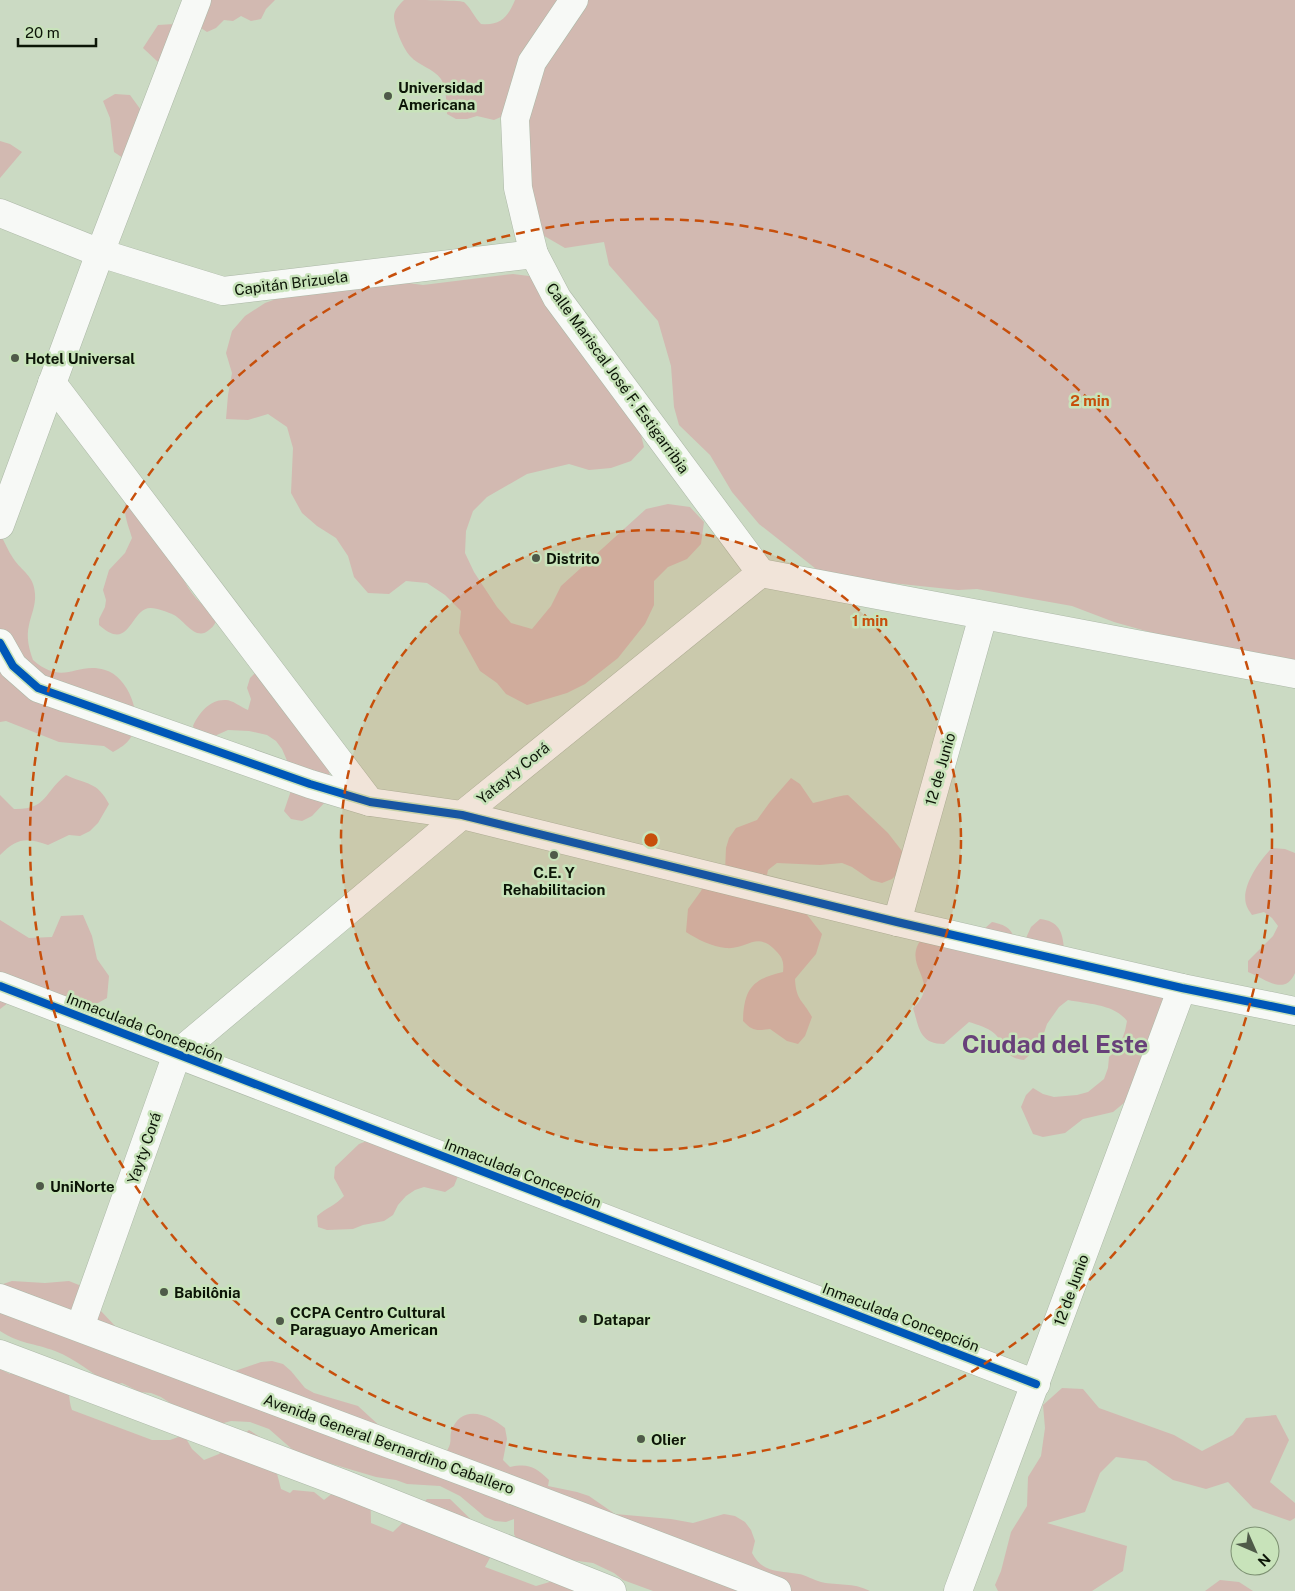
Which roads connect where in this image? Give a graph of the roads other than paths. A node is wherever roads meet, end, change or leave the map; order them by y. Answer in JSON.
{"nodes":[{"id":1,"x":197,"y":0,"type":"edge"},
{"id":2,"x":574,"y":0,"type":"edge"},
{"id":3,"x":0,"y":213,"type":"edge"},
{"id":4,"x":100,"y":253,"type":"junction"},
{"id":5,"x":534,"y":254,"type":"junction"},
{"id":6,"x":52,"y":383,"type":"junction"},
{"id":7,"x":0,"y":525,"type":"edge"},
{"id":8,"x":761,"y":573,"type":"junction"},
{"id":9,"x":983,"y":616,"type":"junction"},
{"id":10,"x":0,"y":642,"type":"edge"},
{"id":11,"x":1295,"y":674,"type":"edge"},
{"id":12,"x":370,"y":802,"type":"junction"},
{"id":13,"x":462,"y":815,"type":"junction"},
{"id":14,"x":896,"y":922,"type":"junction"},
{"id":15,"x":0,"y":986,"type":"edge"},
{"id":16,"x":1182,"y":988,"type":"junction"},
{"id":17,"x":1295,"y":1011,"type":"edge"},
{"id":18,"x":177,"y":1054,"type":"junction"},
{"id":19,"x":0,"y":1298,"type":"edge"},
{"id":20,"x":80,"y":1327,"type":"junction"},
{"id":21,"x":0,"y":1354,"type":"edge"},
{"id":22,"x":1036,"y":1384,"type":"junction"},
{"id":23,"x":612,"y":1591,"type":"edge"},
{"id":24,"x":777,"y":1591,"type":"edge"},
{"id":25,"x":958,"y":1591,"type":"edge"}],
"edges":[{"from":1,"to":4,"type":"street"},
{"from":2,"to":5,"type":"street","name":"Calle Mariscal José F. Estigarribia"},
{"from":3,"to":4,"type":"street","name":"Capitán Brizuela"},
{"from":4,"to":5,"type":"street","name":"Capitán Brizuela"},
{"from":4,"to":6,"type":"street"},
{"from":5,"to":8,"type":"street","name":"Calle Mariscal José F. Estigarribia"},
{"from":6,"to":7,"type":"street"},
{"from":6,"to":12,"type":"street"},
{"from":8,"to":9,"type":"street"},
{"from":8,"to":13,"type":"street","name":"Yatayty Corá"},
{"from":9,"to":11,"type":"street"},
{"from":9,"to":14,"type":"street","name":"12 de Junio"},
{"from":10,"to":12,"type":"street"},
{"from":12,"to":13,"type":"street"},
{"from":13,"to":14,"type":"street"},
{"from":13,"to":18,"type":"street","name":"Yatayty Corá"},
{"from":14,"to":16,"type":"street"},
{"from":15,"to":18,"type":"street","name":"Inmaculada Concepción"},
{"from":16,"to":17,"type":"street"},
{"from":16,"to":22,"type":"street","name":"12 de Junio"},
{"from":18,"to":20,"type":"street","name":"Yayty Corá"},
{"from":18,"to":22,"type":"street","name":"Inmaculada Concepción"},
{"from":19,"to":20,"type":"street","name":"Avenida General Bernardino Caballero"},
{"from":20,"to":24,"type":"street","name":"Avenida General Bernardino Caballero"},
{"from":21,"to":23,"type":"street"},
{"from":22,"to":25,"type":"street","name":"12 de Junio"}]}
